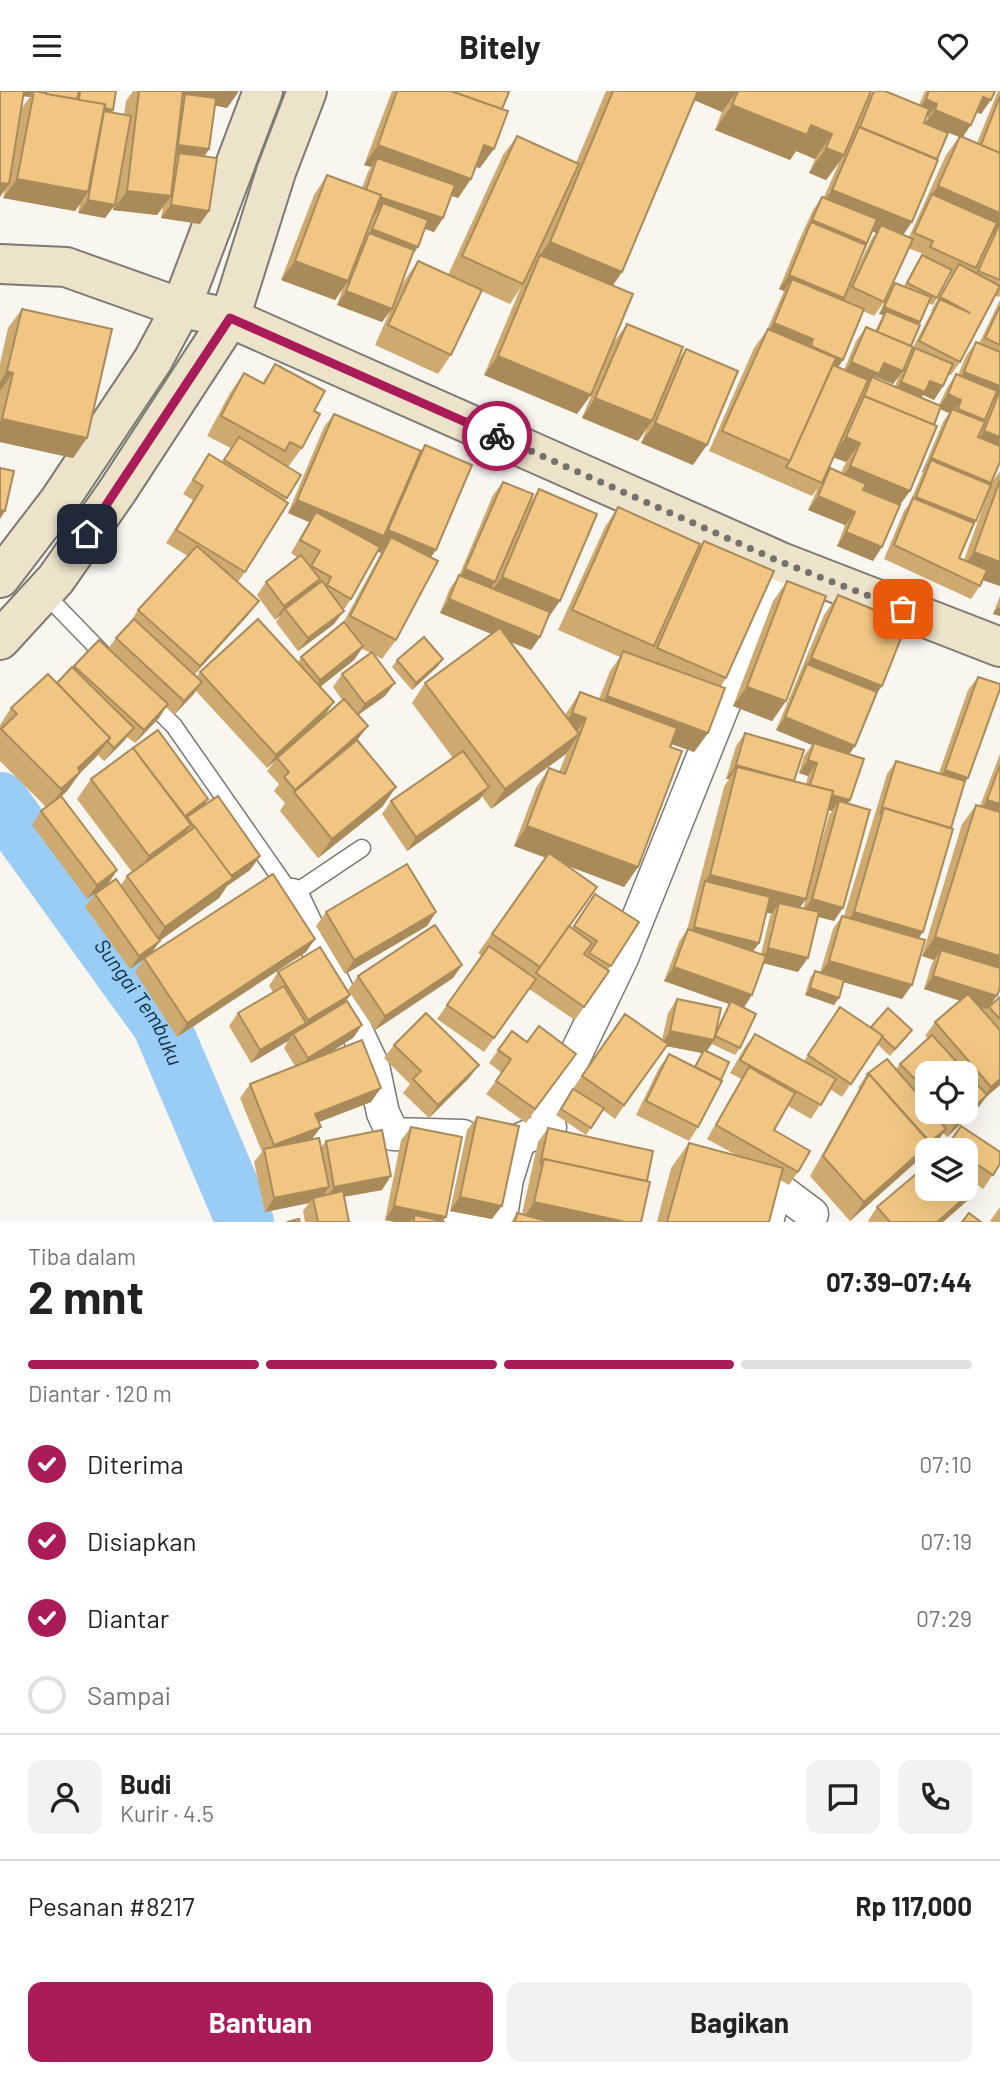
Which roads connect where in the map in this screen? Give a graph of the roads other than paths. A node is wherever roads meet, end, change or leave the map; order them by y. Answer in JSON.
{"nodes":[{"id":1,"x":263,"y":91,"type":"edge"},
{"id":2,"x":307,"y":91,"type":"edge"},
{"id":3,"x":0,"y":264,"type":"edge"},
{"id":4,"x":181,"y":308,"type":"junction"},
{"id":5,"x":230,"y":318,"type":"junction"},
{"id":6,"x":781,"y":562,"type":"junction"},
{"id":7,"x":0,"y":578,"type":"edge"},
{"id":8,"x":43,"y":593,"type":"junction"},
{"id":9,"x":0,"y":640,"type":"edge"},
{"id":10,"x":1000,"y":647,"type":"edge"},
{"id":11,"x":118,"y":669,"type":"edge"},
{"id":12,"x":136,"y":688,"type":"edge"},
{"id":13,"x":362,"y":848,"type":"dead end"},
{"id":14,"x":292,"y":895,"type":"junction"},
{"id":15,"x":812,"y":1214,"type":"dead end"},
{"id":16,"x":484,"y":1222,"type":"edge"},
{"id":17,"x":500,"y":1222,"type":"edge"},
{"id":18,"x":767,"y":1222,"type":"edge"}],
"edges":[{"from":1,"to":4,"type":"main road"},
{"from":2,"to":5,"type":"main road"},
{"from":3,"to":4,"type":"main road"},
{"from":4,"to":5,"type":"main road"},
{"from":4,"to":7,"type":"main road"},
{"from":5,"to":6,"type":"main road"},
{"from":5,"to":8,"type":"main road"},
{"from":6,"to":10,"type":"main road"},
{"from":6,"to":17,"type":"street"},
{"from":8,"to":9,"type":"main road"},
{"from":8,"to":11,"type":"lane"},
{"from":12,"to":14,"type":"lane"},
{"from":13,"to":14,"type":"lane"},
{"from":14,"to":16,"type":"street"},
{"from":15,"to":18,"type":"street"}]}
